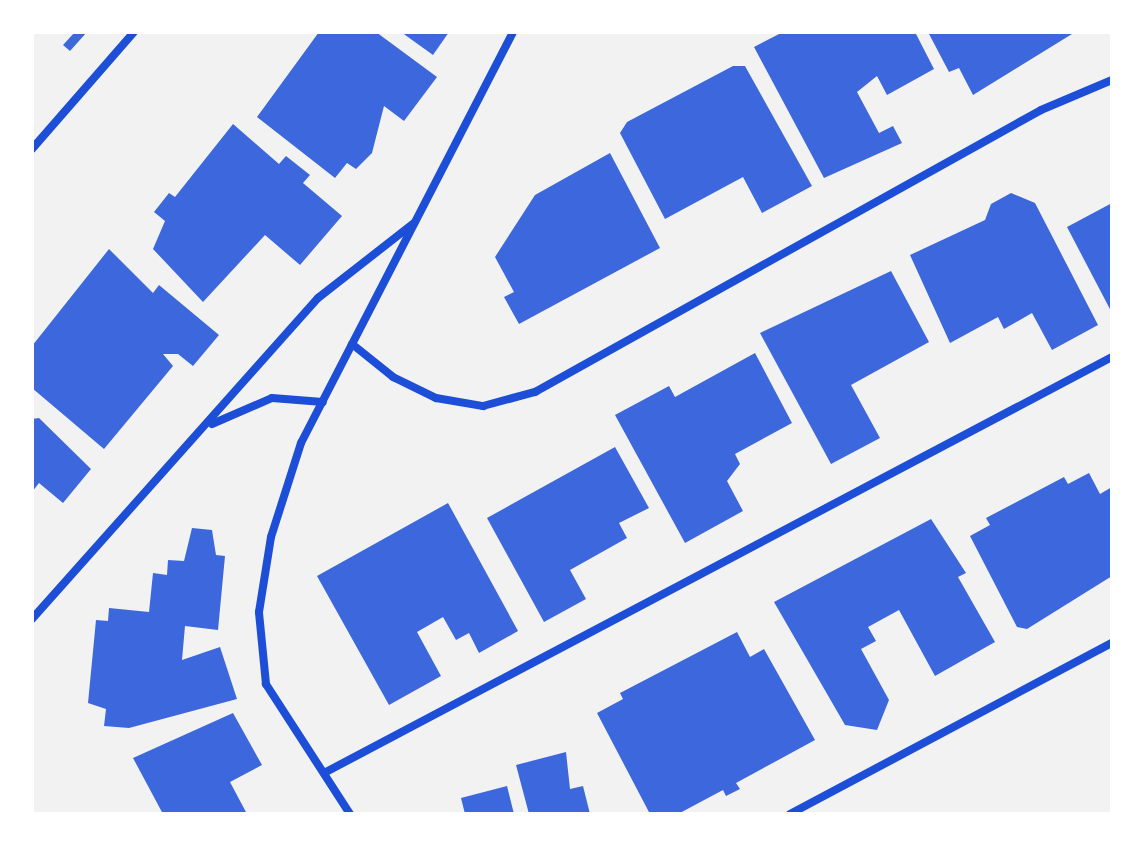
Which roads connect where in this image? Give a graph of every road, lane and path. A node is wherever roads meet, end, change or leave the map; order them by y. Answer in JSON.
{"nodes":[{"id":1,"x":134,"y":32,"type":"edge"},
{"id":2,"x":513,"y":32,"type":"edge"},
{"id":3,"x":1112,"y":80,"type":"edge"},
{"id":4,"x":32,"y":149,"type":"edge"},
{"id":5,"x":415,"y":223,"type":"junction"},
{"id":6,"x":352,"y":344,"type":"junction"},
{"id":7,"x":1112,"y":357,"type":"edge"},
{"id":8,"x":323,"y":402,"type":"junction"},
{"id":9,"x":208,"y":426,"type":"junction"},
{"id":10,"x":32,"y":619,"type":"edge"},
{"id":11,"x":1112,"y":643,"type":"edge"},
{"id":12,"x":324,"y":773,"type":"junction"},
{"id":13,"x":350,"y":814,"type":"edge"},
{"id":14,"x":790,"y":814,"type":"edge"}],
"edges":[{"from":1,"to":4,"type":"street"},
{"from":2,"to":5,"type":"street"},
{"from":3,"to":6,"type":"street"},
{"from":5,"to":6,"type":"street"},
{"from":5,"to":9,"type":"street"},
{"from":6,"to":8,"type":"street"},
{"from":7,"to":12,"type":"street"},
{"from":8,"to":9,"type":"street"},
{"from":8,"to":12,"type":"street"},
{"from":9,"to":10,"type":"street"},
{"from":11,"to":14,"type":"street"},
{"from":12,"to":13,"type":"street"}]}
